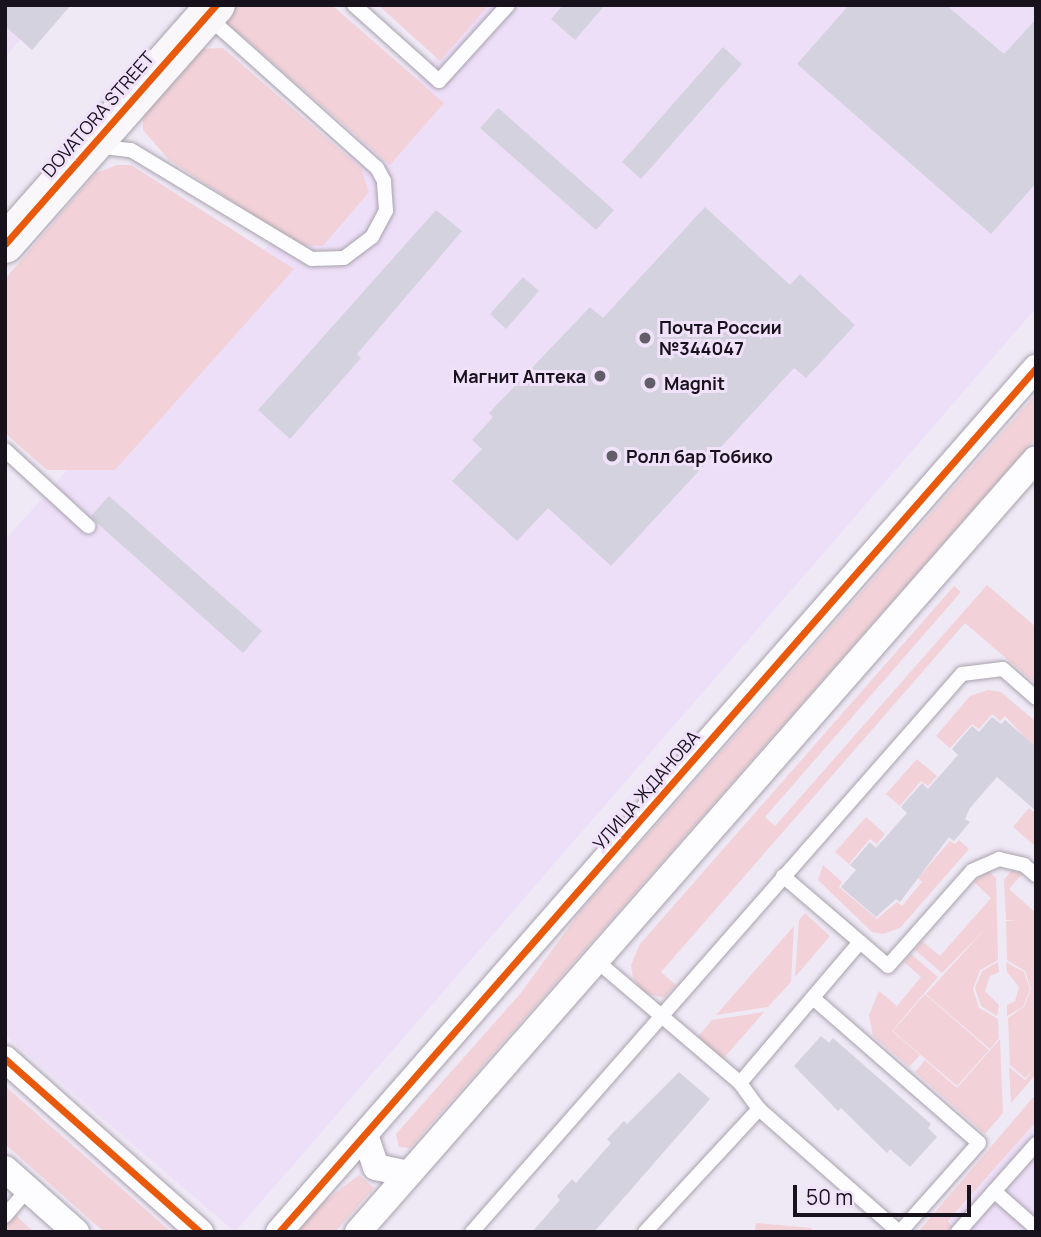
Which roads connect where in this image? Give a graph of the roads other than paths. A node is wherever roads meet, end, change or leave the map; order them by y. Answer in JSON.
{"nodes":[{"id":1,"x":355,"y":5,"type":"edge"},
{"id":2,"x":508,"y":5,"type":"edge"},
{"id":3,"x":211,"y":10,"type":"edge"},
{"id":4,"x":91,"y":146,"type":"junction"},
{"id":5,"x":5,"y":244,"type":"edge"},
{"id":6,"x":1036,"y":368,"type":"edge"},
{"id":7,"x":5,"y":450,"type":"edge"},
{"id":8,"x":1036,"y":459,"type":"edge"},
{"id":9,"x":88,"y":526,"type":"dead end"},
{"id":10,"x":1036,"y":698,"type":"edge"},
{"id":11,"x":1036,"y":875,"type":"edge"},
{"id":12,"x":783,"y":876,"type":"junction"},
{"id":13,"x":860,"y":942,"type":"junction"},
{"id":14,"x":598,"y":962,"type":"junction"},
{"id":15,"x":813,"y":998,"type":"junction"},
{"id":16,"x":662,"y":1014,"type":"junction"},
{"id":17,"x":5,"y":1059,"type":"edge"},
{"id":18,"x":740,"y":1083,"type":"junction"},
{"id":19,"x":760,"y":1109,"type":"junction"},
{"id":20,"x":365,"y":1135,"type":"junction"},
{"id":21,"x":1036,"y":1143,"type":"edge"},
{"id":22,"x":5,"y":1169,"type":"edge"},
{"id":23,"x":408,"y":1174,"type":"junction"},
{"id":24,"x":28,"y":1189,"type":"junction"},
{"id":25,"x":994,"y":1191,"type":"junction"},
{"id":26,"x":5,"y":1216,"type":"edge"},
{"id":27,"x":1036,"y":1228,"type":"edge"},
{"id":28,"x":76,"y":1232,"type":"edge"},
{"id":29,"x":201,"y":1232,"type":"edge"},
{"id":30,"x":279,"y":1232,"type":"edge"},
{"id":31,"x":358,"y":1232,"type":"edge"},
{"id":32,"x":472,"y":1232,"type":"edge"},
{"id":33,"x":645,"y":1232,"type":"edge"},
{"id":34,"x":899,"y":1232,"type":"edge"},
{"id":35,"x":958,"y":1232,"type":"edge"}],
"edges":[{"from":1,"to":2,"type":"lane"},
{"from":3,"to":4,"type":"street","name":"DOVATORA STREET"},
{"from":3,"to":4,"type":"lane"},
{"from":4,"to":5,"type":"street","name":"DOVATORA STREET"},
{"from":6,"to":20,"type":"street","name":"УЛИЦА ЖДАНОВА"},
{"from":7,"to":9,"type":"lane"},
{"from":8,"to":14,"type":"street"},
{"from":10,"to":12,"type":"lane"},
{"from":11,"to":13,"type":"lane"},
{"from":12,"to":13,"type":"lane"},
{"from":12,"to":16,"type":"lane"},
{"from":13,"to":15,"type":"lane"},
{"from":14,"to":16,"type":"lane"},
{"from":14,"to":23,"type":"street"},
{"from":15,"to":18,"type":"lane"},
{"from":15,"to":34,"type":"lane"},
{"from":16,"to":18,"type":"lane"},
{"from":16,"to":32,"type":"lane"},
{"from":17,"to":29,"type":"street"},
{"from":18,"to":19,"type":"lane"},
{"from":19,"to":33,"type":"lane"},
{"from":19,"to":34,"type":"lane"},
{"from":20,"to":23,"type":"street"},
{"from":20,"to":30,"type":"street","name":"УЛИЦА ЖДАНОВА"},
{"from":21,"to":25,"type":"lane"},
{"from":22,"to":24,"type":"street"},
{"from":23,"to":31,"type":"street"},
{"from":24,"to":26,"type":"lane"},
{"from":24,"to":28,"type":"street"},
{"from":25,"to":27,"type":"lane"},
{"from":25,"to":35,"type":"lane"}]}
